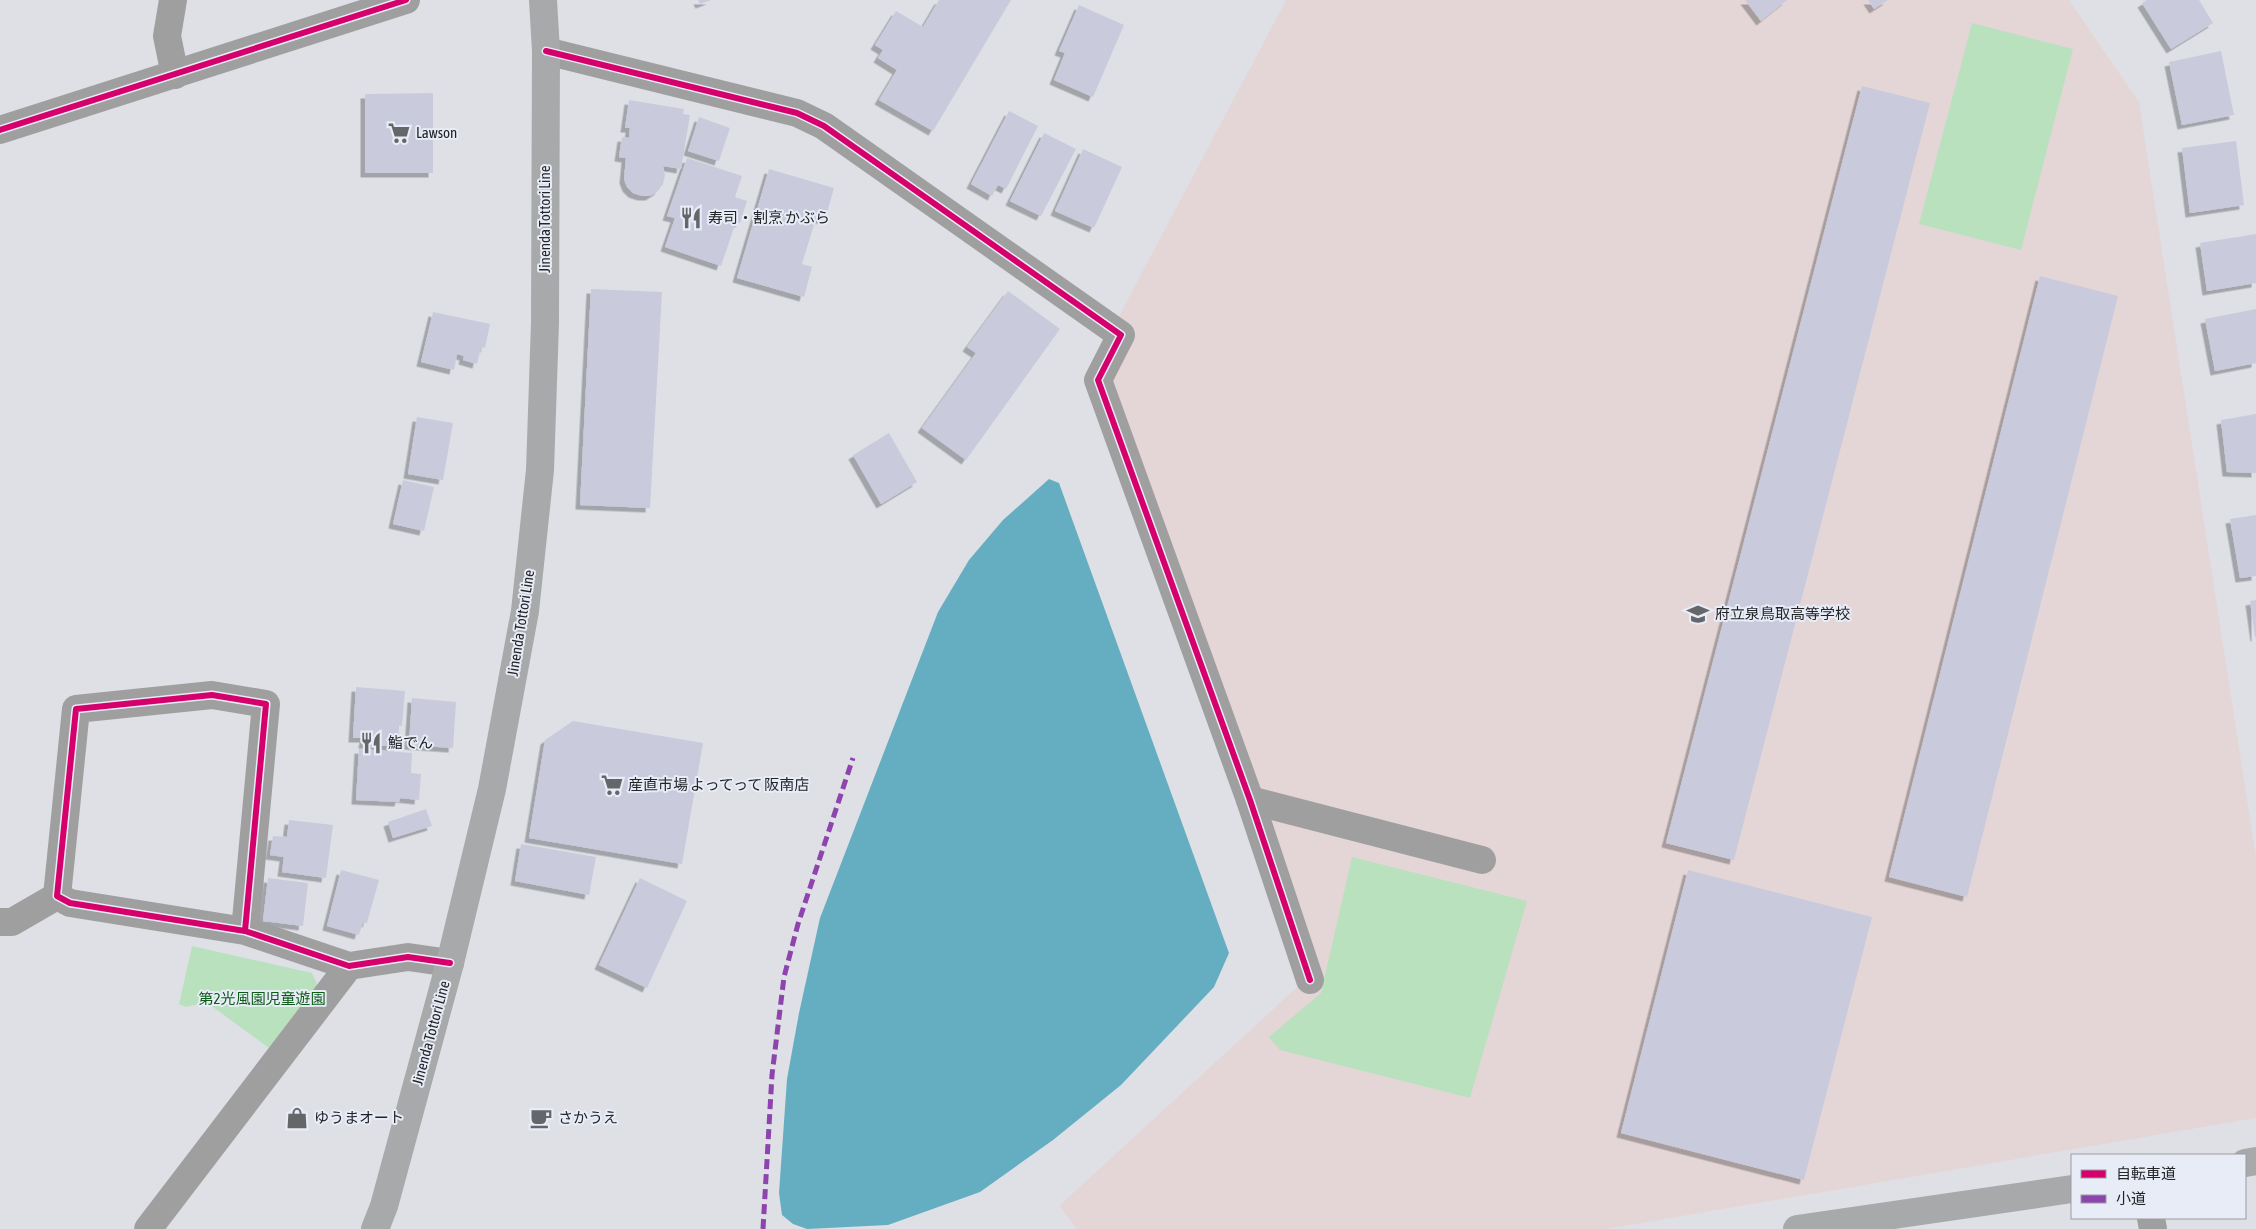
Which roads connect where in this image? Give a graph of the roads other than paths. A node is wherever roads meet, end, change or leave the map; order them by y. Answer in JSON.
{"nodes":[{"id":1,"x":173,"y":0,"type":"edge"},
{"id":2,"x":406,"y":0,"type":"edge"},
{"id":3,"x":544,"y":0,"type":"edge"},
{"id":4,"x":546,"y":51,"type":"junction"},
{"id":5,"x":175,"y":75,"type":"junction"},
{"id":6,"x":0,"y":130,"type":"edge"},
{"id":7,"x":1250,"y":800,"type":"junction"},
{"id":8,"x":1482,"y":860,"type":"dead end"},
{"id":9,"x":57,"y":896,"type":"junction"},
{"id":10,"x":0,"y":922,"type":"edge"},
{"id":11,"x":245,"y":931,"type":"junction"},
{"id":12,"x":450,"y":963,"type":"junction"},
{"id":13,"x":349,"y":966,"type":"junction"},
{"id":14,"x":1310,"y":980,"type":"dead end"},
{"id":15,"x":2071,"y":1189,"type":"edge"},
{"id":16,"x":1924,"y":1220,"type":"edge"},
{"id":17,"x":148,"y":1229,"type":"edge"},
{"id":18,"x":376,"y":1229,"type":"edge"},
{"id":19,"x":1797,"y":1229,"type":"edge"}],
"edges":[{"from":1,"to":5,"type":"street"},
{"from":2,"to":5,"type":"street"},
{"from":3,"to":4,"type":"main road","name":"Jinenda Tottori Line"},
{"from":4,"to":7,"type":"street"},
{"from":4,"to":12,"type":"main road","name":"Jinenda Tottori Line"},
{"from":5,"to":6,"type":"street"},
{"from":7,"to":8,"type":"street"},
{"from":7,"to":14,"type":"street"},
{"from":9,"to":10,"type":"street"},
{"from":9,"to":11,"type":"street"},
{"from":9,"to":11,"type":"street"},
{"from":11,"to":13,"type":"street"},
{"from":12,"to":13,"type":"street"},
{"from":12,"to":18,"type":"main road","name":"Jinenda Tottori Line"},
{"from":13,"to":17,"type":"street"},
{"from":15,"to":16,"type":"main road"},
{"from":16,"to":19,"type":"main road"}]}
